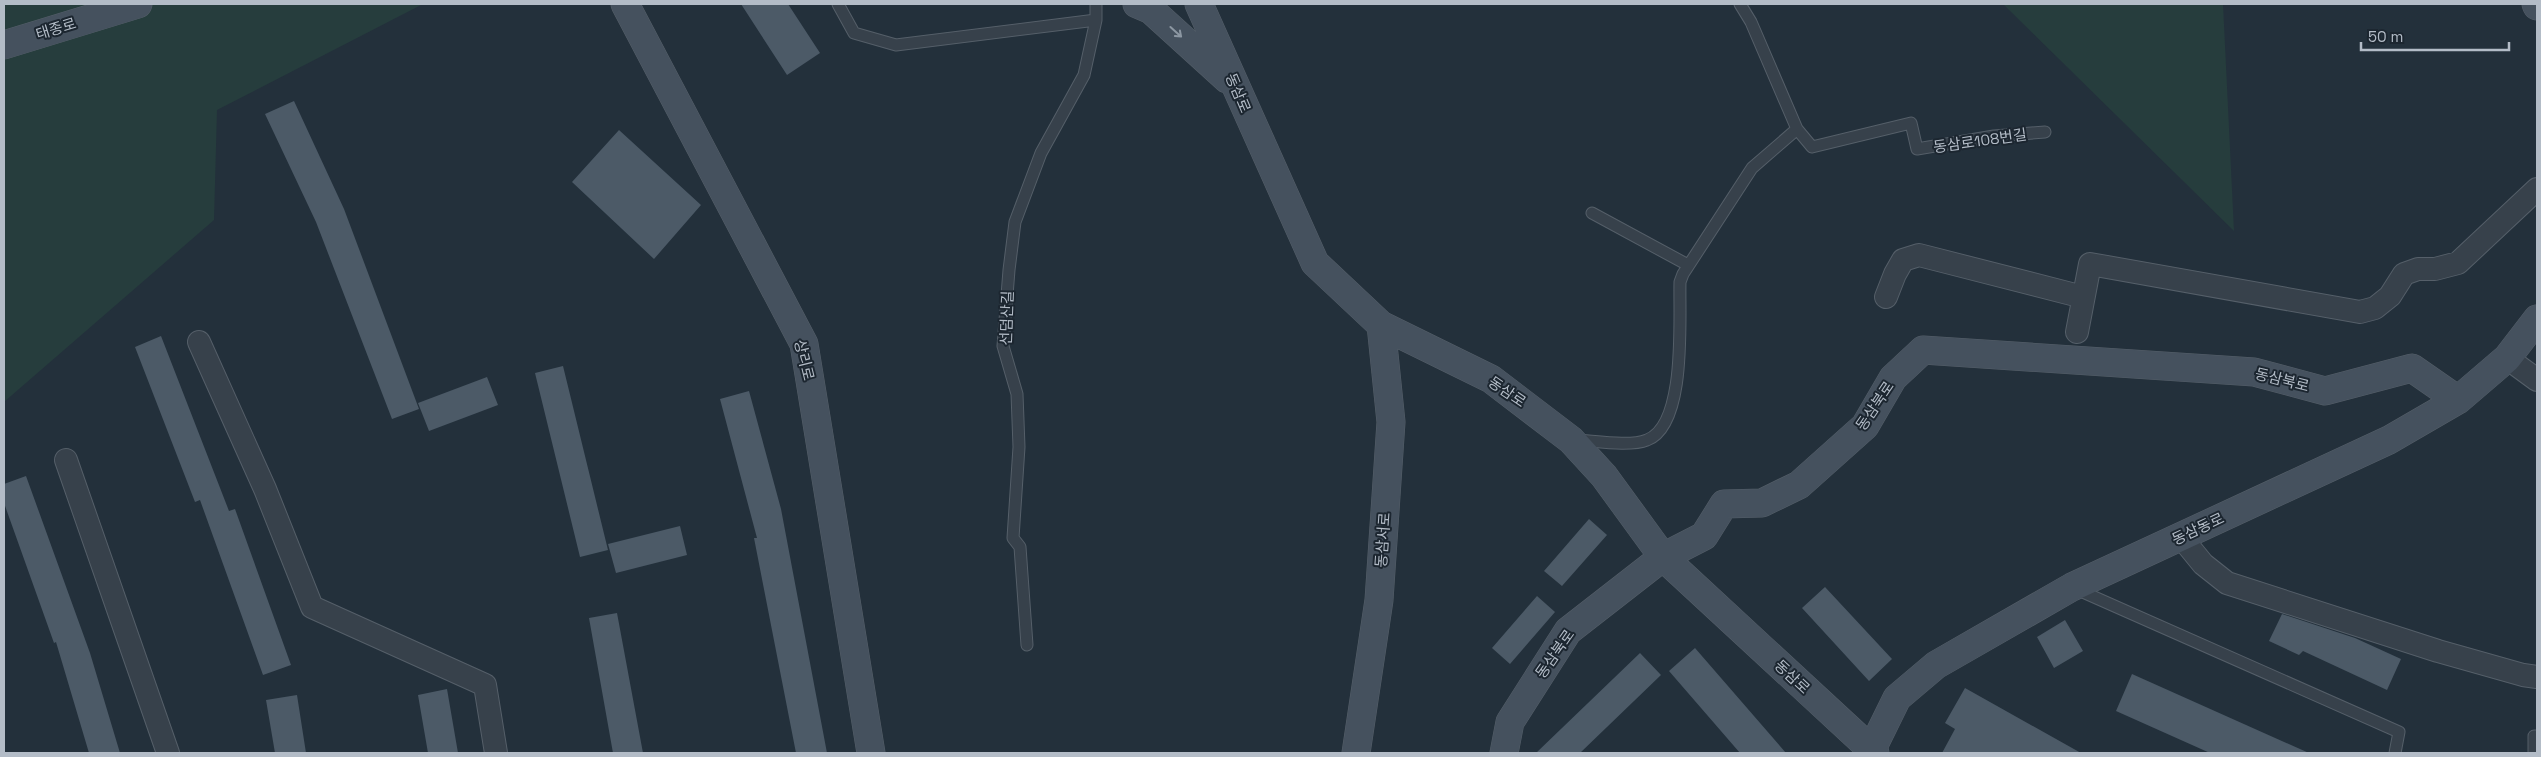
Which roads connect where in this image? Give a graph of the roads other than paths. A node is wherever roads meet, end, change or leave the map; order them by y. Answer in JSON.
{"nodes":[{"id":1,"x":138,"y":4,"type":"edge"},
{"id":2,"x":625,"y":4,"type":"edge"},
{"id":3,"x":838,"y":4,"type":"edge"},
{"id":4,"x":1096,"y":4,"type":"edge"},
{"id":5,"x":1137,"y":4,"type":"edge"},
{"id":6,"x":1199,"y":4,"type":"edge"},
{"id":7,"x":1740,"y":4,"type":"edge"},
{"id":8,"x":1096,"y":20,"type":"junction"},
{"id":9,"x":4,"y":45,"type":"edge"},
{"id":10,"x":1236,"y":87,"type":"junction"},
{"id":11,"x":1797,"y":129,"type":"junction"},
{"id":12,"x":2045,"y":132,"type":"dead end"},
{"id":13,"x":2537,"y":189,"type":"edge"},
{"id":14,"x":1592,"y":212,"type":"dead end"},
{"id":15,"x":1688,"y":265,"type":"junction"},
{"id":16,"x":1886,"y":297,"type":"dead end"},
{"id":17,"x":2083,"y":298,"type":"junction"},
{"id":18,"x":2537,"y":319,"type":"edge"},
{"id":19,"x":1381,"y":325,"type":"junction"},
{"id":20,"x":2077,"y":332,"type":"dead end"},
{"id":21,"x":199,"y":342,"type":"dead end"},
{"id":22,"x":2507,"y":358,"type":"junction"},
{"id":23,"x":2537,"y":380,"type":"edge"},
{"id":24,"x":2458,"y":400,"type":"junction"},
{"id":25,"x":1571,"y":440,"type":"junction"},
{"id":26,"x":66,"y":460,"type":"dead end"},
{"id":27,"x":2181,"y":537,"type":"junction"},
{"id":28,"x":1664,"y":557,"type":"junction"},
{"id":29,"x":2072,"y":588,"type":"junction"},
{"id":30,"x":1027,"y":645,"type":"dead end"},
{"id":31,"x":2537,"y":677,"type":"edge"},
{"id":32,"x":2536,"y":736,"type":"edge"},
{"id":33,"x":1872,"y":752,"type":"edge"},
{"id":34,"x":168,"y":753,"type":"edge"},
{"id":35,"x":496,"y":753,"type":"edge"},
{"id":36,"x":871,"y":753,"type":"edge"},
{"id":37,"x":1356,"y":753,"type":"edge"},
{"id":38,"x":1504,"y":753,"type":"edge"},
{"id":39,"x":2395,"y":753,"type":"edge"},
{"id":40,"x":2534,"y":753,"type":"edge"}],
"edges":[{"from":1,"to":9,"type":"street","name":"태종로"},
{"from":2,"to":36,"type":"street","name":"상리로"},
{"from":3,"to":8,"type":"lane"},
{"from":4,"to":8,"type":"lane","name":"선덤산길"},
{"from":5,"to":10,"type":"street","one_way":true},
{"from":6,"to":10,"type":"street","name":"동삼로"},
{"from":7,"to":11,"type":"lane","name":"동삼로108번길"},
{"from":8,"to":30,"type":"lane","name":"선덤산길"},
{"from":10,"to":19,"type":"street","name":"동삼로"},
{"from":11,"to":12,"type":"lane","name":"동삼로108번길"},
{"from":11,"to":15,"type":"lane"},
{"from":13,"to":17,"type":"street"},
{"from":14,"to":15,"type":"lane"},
{"from":15,"to":25,"type":"lane"},
{"from":16,"to":17,"type":"street"},
{"from":17,"to":20,"type":"street"},
{"from":18,"to":22,"type":"street","name":"동삼동로"},
{"from":19,"to":25,"type":"street","name":"동삼로"},
{"from":19,"to":37,"type":"street","name":"동삼서로"},
{"from":21,"to":35,"type":"street"},
{"from":22,"to":23,"type":"street"},
{"from":22,"to":24,"type":"street","name":"동삼동로"},
{"from":24,"to":27,"type":"street","name":"동삼동로"},
{"from":24,"to":28,"type":"street","name":"동삼북로"},
{"from":25,"to":28,"type":"street","name":"동삼로"},
{"from":26,"to":34,"type":"street"},
{"from":27,"to":29,"type":"street","name":"동삼동로"},
{"from":27,"to":31,"type":"street"},
{"from":28,"to":33,"type":"street","name":"동삼로"},
{"from":28,"to":38,"type":"street","name":"동삼북로"},
{"from":29,"to":33,"type":"street","name":"동삼동로"},
{"from":29,"to":39,"type":"lane"},
{"from":32,"to":40,"type":"lane"}]}
